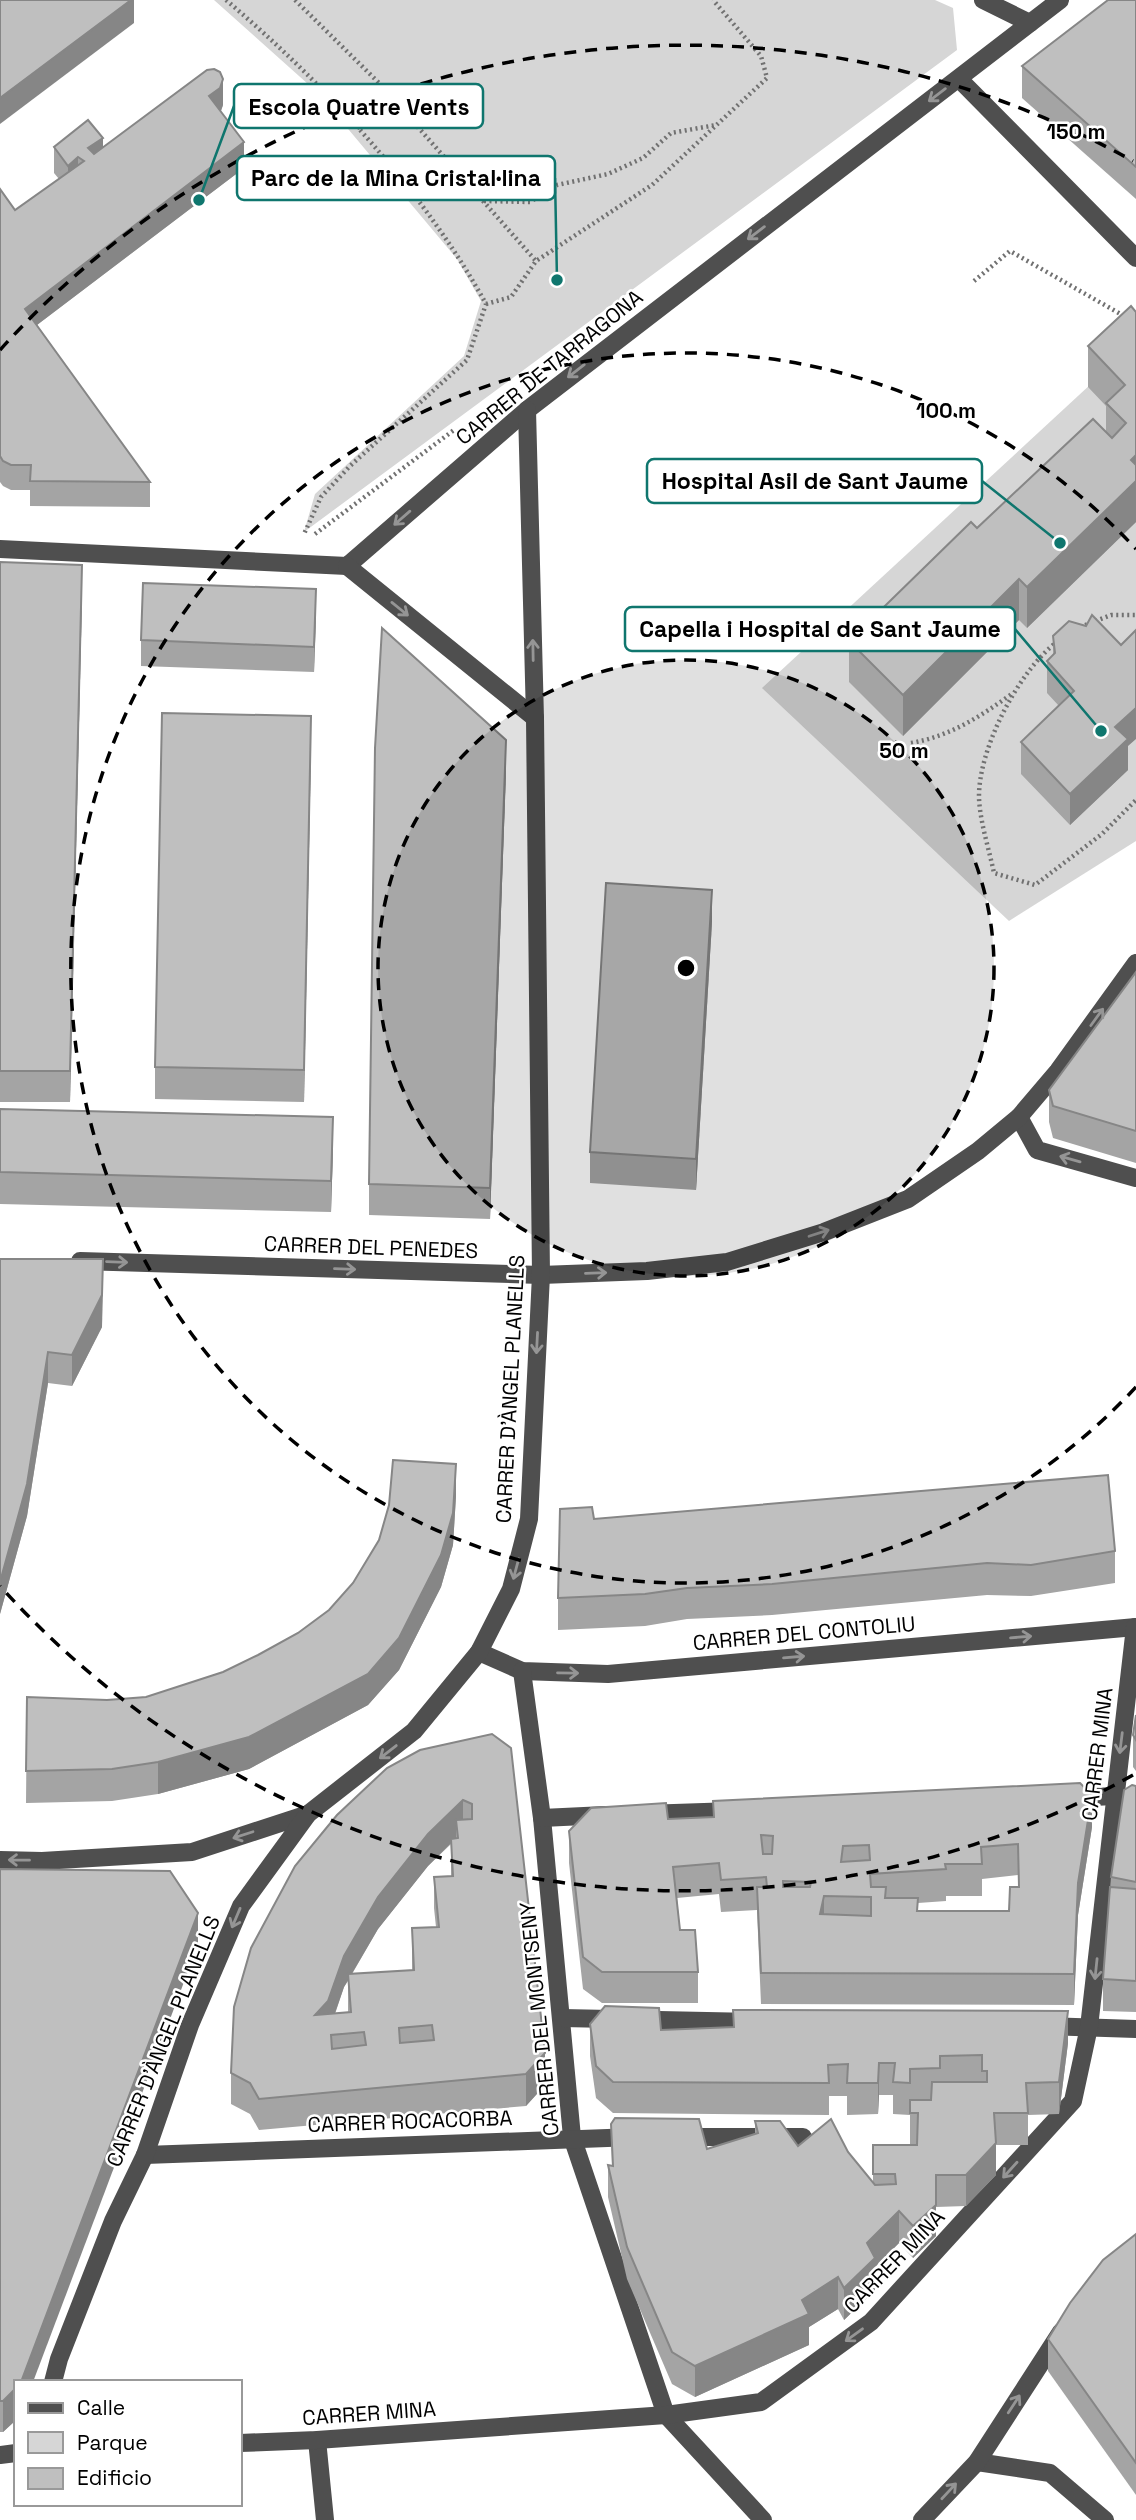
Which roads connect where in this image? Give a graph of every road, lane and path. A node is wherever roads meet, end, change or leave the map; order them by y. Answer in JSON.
{"nodes":[{"id":1,"x":226,"y":0,"type":"edge"},
{"id":2,"x":295,"y":0,"type":"edge"},
{"id":3,"x":713,"y":0,"type":"edge"},
{"id":4,"x":983,"y":0,"type":"edge"},
{"id":5,"x":1060,"y":0,"type":"edge"},
{"id":6,"x":1030,"y":23,"type":"junction"},
{"id":7,"x":959,"y":79,"type":"junction"},
{"id":8,"x":379,"y":83,"type":"junction"},
{"id":9,"x":717,"y":125,"type":"junction"},
{"id":10,"x":357,"y":129,"type":"junction"},
{"id":11,"x":484,"y":201,"type":"junction"},
{"id":12,"x":1136,"y":258,"type":"edge"},
{"id":13,"x":536,"y":261,"type":"junction"},
{"id":14,"x":974,"y":281,"type":"dead end"},
{"id":15,"x":486,"y":304,"type":"junction"},
{"id":16,"x":1136,"y":323,"type":"edge"},
{"id":17,"x":527,"y":410,"type":"junction"},
{"id":18,"x":303,"y":535,"type":"dead end"},
{"id":19,"x":0,"y":549,"type":"edge"},
{"id":20,"x":348,"y":566,"type":"junction"},
{"id":21,"x":1136,"y":615,"type":"edge"},
{"id":22,"x":1069,"y":632,"type":"edge"},
{"id":23,"x":1062,"y":638,"type":"edge"},
{"id":24,"x":1013,"y":692,"type":"junction"},
{"id":25,"x":535,"y":718,"type":"junction"},
{"id":26,"x":911,"y":743,"type":"dead end"},
{"id":27,"x":1136,"y":800,"type":"edge"},
{"id":28,"x":1136,"y":963,"type":"edge"},
{"id":29,"x":1019,"y":1117,"type":"junction"},
{"id":30,"x":1136,"y":1178,"type":"edge"},
{"id":31,"x":55,"y":1261,"type":"edge"},
{"id":32,"x":541,"y":1275,"type":"junction"},
{"id":33,"x":1135,"y":1627,"type":"edge"},
{"id":34,"x":479,"y":1652,"type":"junction"},
{"id":35,"x":522,"y":1671,"type":"junction"},
{"id":36,"x":1115,"y":1797,"type":"junction"},
{"id":37,"x":1045,"y":1799,"type":"edge"},
{"id":38,"x":1136,"y":1801,"type":"edge"},
{"id":39,"x":752,"y":1810,"type":"edge"},
{"id":40,"x":308,"y":1814,"type":"junction"},
{"id":41,"x":542,"y":1818,"type":"junction"},
{"id":42,"x":0,"y":1860,"type":"edge"},
{"id":43,"x":562,"y":2018,"type":"junction"},
{"id":44,"x":772,"y":2022,"type":"edge"},
{"id":45,"x":1020,"y":2026,"type":"edge"},
{"id":46,"x":1089,"y":2027,"type":"junction"},
{"id":47,"x":1136,"y":2029,"type":"edge"},
{"id":48,"x":572,"y":2137,"type":"junction"},
{"id":49,"x":803,"y":2137,"type":"dead end"},
{"id":50,"x":145,"y":2155,"type":"junction"},
{"id":51,"x":1070,"y":2319,"type":"edge"},
{"id":52,"x":54,"y":2380,"type":"edge"},
{"id":53,"x":666,"y":2414,"type":"junction"},
{"id":54,"x":317,"y":2441,"type":"junction"},
{"id":55,"x":242,"y":2443,"type":"edge"},
{"id":56,"x":976,"y":2462,"type":"junction"},
{"id":57,"x":325,"y":2520,"type":"edge"},
{"id":58,"x":763,"y":2520,"type":"edge"},
{"id":59,"x":922,"y":2520,"type":"edge"},
{"id":60,"x":1105,"y":2520,"type":"edge"}],
"edges":[{"from":1,"to":10,"type":"path"},
{"from":2,"to":8,"type":"path"},
{"from":3,"to":9,"type":"path"},
{"from":4,"to":6,"type":"street"},
{"from":5,"to":6,"type":"street","name":"CARRER DE TARRAGONA"},
{"from":6,"to":7,"type":"street","name":"CARRER DE TARRAGONA"},
{"from":7,"to":12,"type":"street"},
{"from":7,"to":17,"type":"street","name":"CARRER DE TARRAGONA","one_way":true},
{"from":8,"to":10,"type":"path"},
{"from":8,"to":11,"type":"path"},
{"from":9,"to":11,"type":"path"},
{"from":9,"to":13,"type":"path"},
{"from":10,"to":15,"type":"path"},
{"from":11,"to":13,"type":"path"},
{"from":13,"to":15,"type":"path"},
{"from":14,"to":16,"type":"path"},
{"from":15,"to":18,"type":"path"},
{"from":17,"to":20,"type":"street","name":"CARRER DE TARRAGONA","one_way":true},
{"from":25,"to":17,"type":"street","name":"CARRER D'ÀNGEL PLANELLS","one_way":true},
{"from":19,"to":20,"type":"street"},
{"from":20,"to":25,"type":"street","one_way":true},
{"from":21,"to":22,"type":"path"},
{"from":23,"to":24,"type":"path"},
{"from":24,"to":26,"type":"path"},
{"from":24,"to":27,"type":"path"},
{"from":25,"to":32,"type":"street","name":"CARRER D'ÀNGEL PLANELLS"},
{"from":29,"to":28,"type":"street","name":"CARRER DEL PENEDES","one_way":true},
{"from":30,"to":29,"type":"street","one_way":true},
{"from":32,"to":29,"type":"street","name":"CARRER DEL PENEDES","one_way":true},
{"from":31,"to":32,"type":"street","name":"CARRER DEL PENEDES","one_way":true},
{"from":32,"to":34,"type":"street","name":"CARRER D'ÀNGEL PLANELLS","one_way":true},
{"from":35,"to":33,"type":"street","name":"CARRER DEL CONTOLIU","one_way":true},
{"from":33,"to":36,"type":"street","name":"CARRER MINA","one_way":true},
{"from":34,"to":35,"type":"street","name":"CARRER DEL CONTOLIU"},
{"from":34,"to":40,"type":"street","name":"CARRER D'ÀNGEL PLANELLS","one_way":true},
{"from":35,"to":41,"type":"street","name":"CARRER DEL MONTSENY"},
{"from":36,"to":37,"type":"street"},
{"from":36,"to":38,"type":"street"},
{"from":36,"to":46,"type":"street","name":"CARRER MINA","one_way":true},
{"from":39,"to":41,"type":"street"},
{"from":40,"to":42,"type":"street","one_way":true},
{"from":40,"to":50,"type":"street","name":"CARRER D'ÀNGEL PLANELLS","one_way":true},
{"from":41,"to":43,"type":"street","name":"CARRER DEL MONTSENY"},
{"from":43,"to":44,"type":"street"},
{"from":43,"to":48,"type":"street","name":"CARRER DEL MONTSENY"},
{"from":45,"to":46,"type":"street"},
{"from":46,"to":47,"type":"street"},
{"from":46,"to":53,"type":"street","name":"CARRER MINA","one_way":true},
{"from":48,"to":49,"type":"street","name":"CARRER ROCACORBA"},
{"from":48,"to":50,"type":"street","name":"CARRER ROCACORBA"},
{"from":48,"to":53,"type":"street","name":"CARRER DEL MONTSENY"},
{"from":50,"to":52,"type":"street","name":"CARRER D'ÀNGEL PLANELLS"},
{"from":56,"to":51,"type":"street","one_way":true},
{"from":53,"to":54,"type":"street","name":"CARRER MINA"},
{"from":53,"to":58,"type":"street","name":"CARRER DEL MONTSENY"},
{"from":54,"to":55,"type":"street","name":"CARRER MINA"},
{"from":54,"to":57,"type":"street"},
{"from":59,"to":56,"type":"street","one_way":true},
{"from":56,"to":60,"type":"street"}]}
